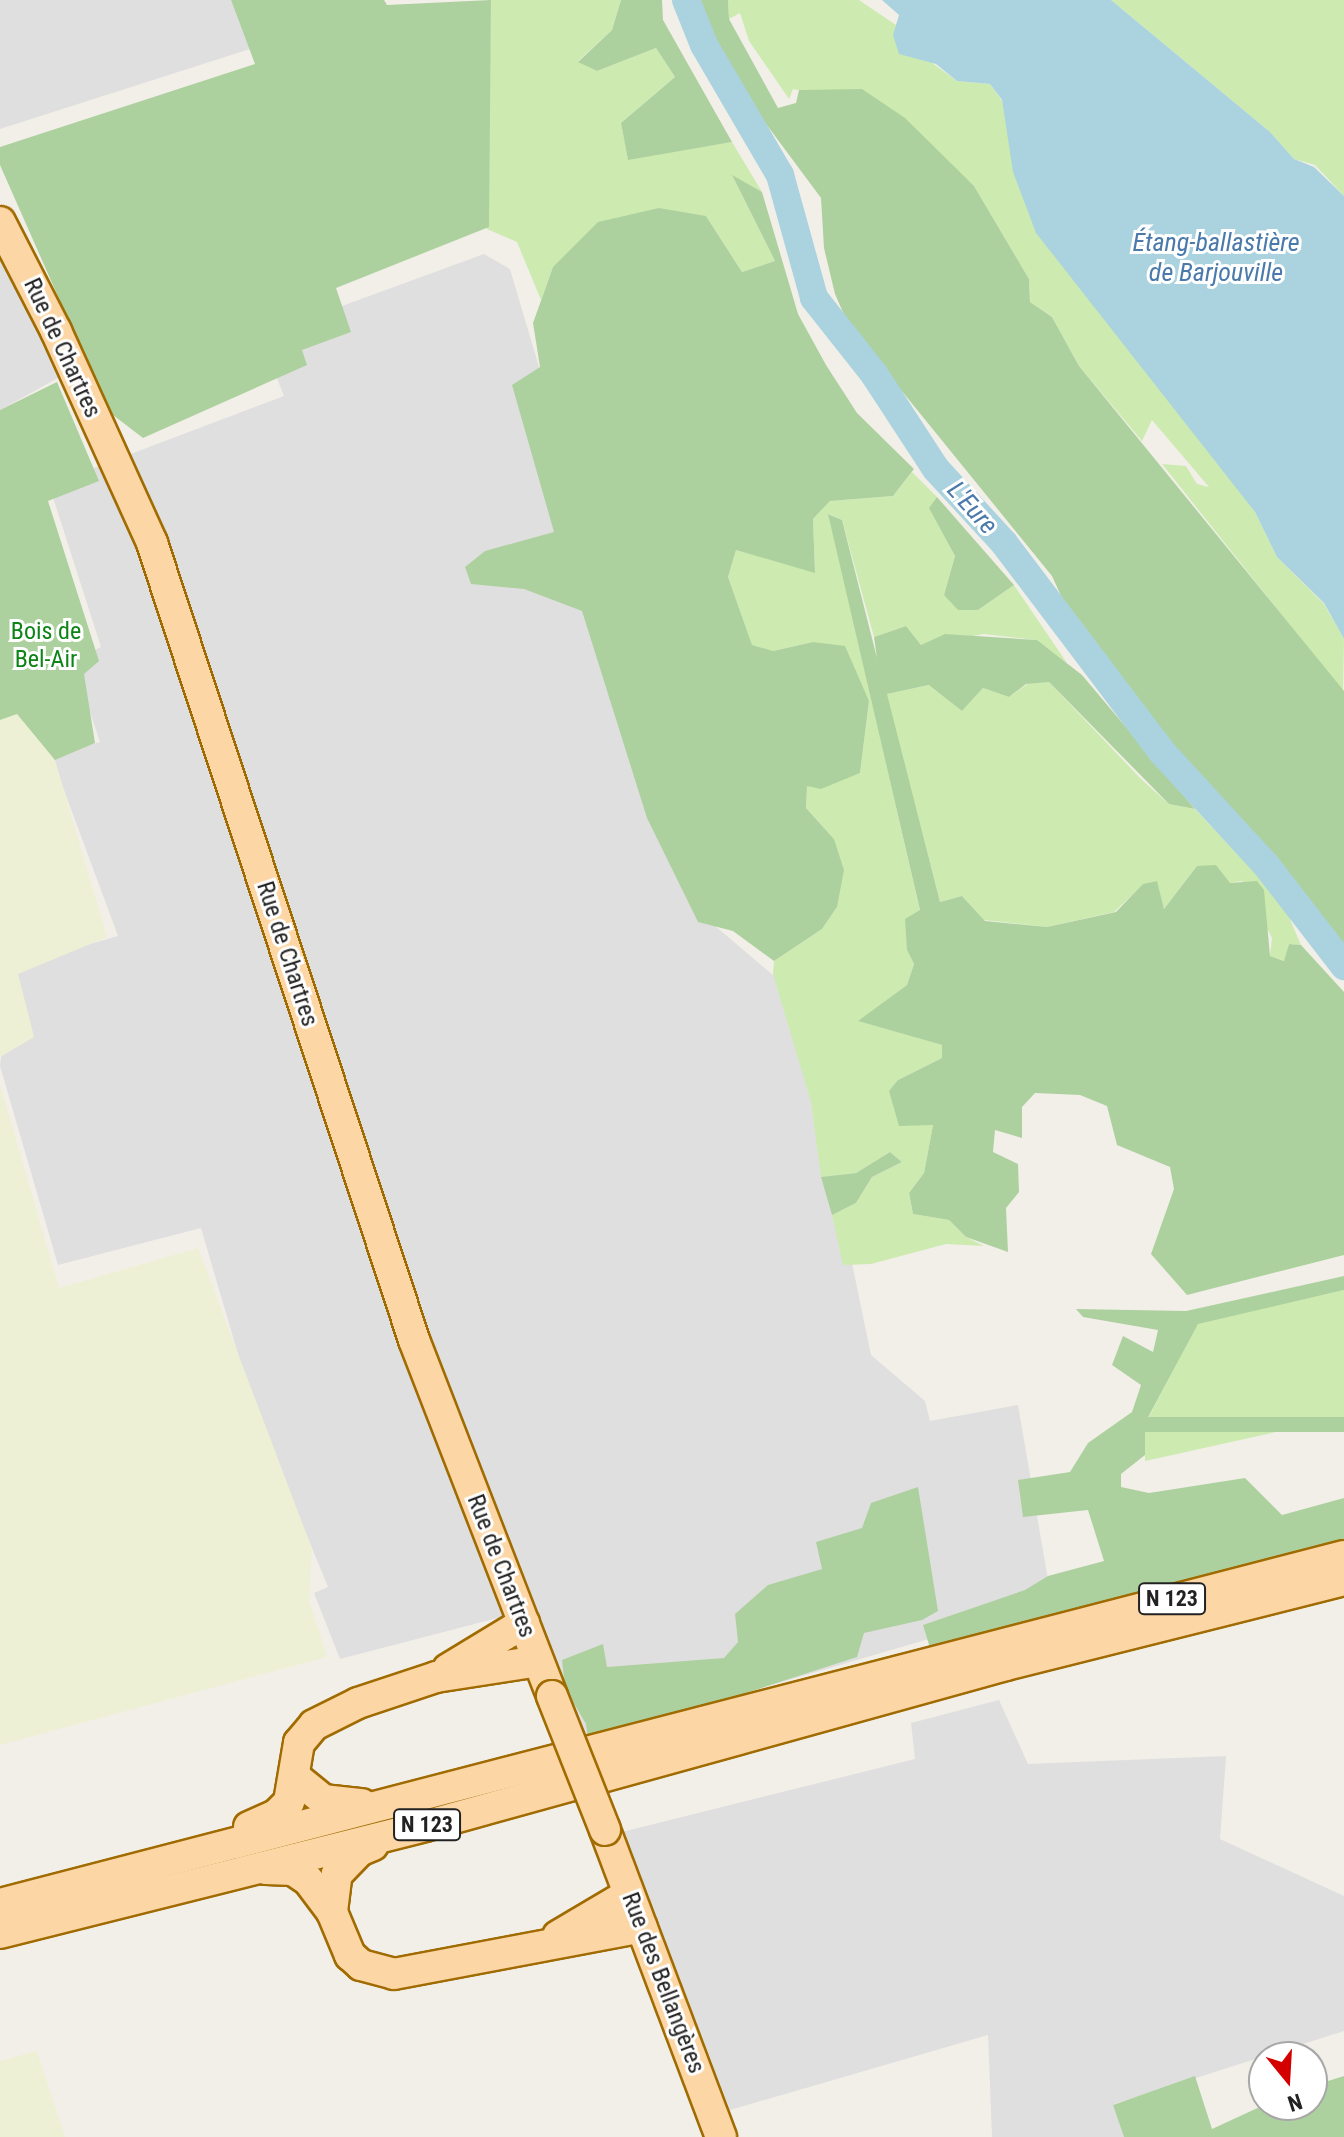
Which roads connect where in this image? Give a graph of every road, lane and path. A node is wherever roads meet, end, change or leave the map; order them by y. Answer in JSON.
{"nodes":[{"id":1,"x":0,"y":222,"type":"edge"},
{"id":2,"x":1344,"y":1556,"type":"edge"},
{"id":3,"x":1344,"y":1580,"type":"edge"},
{"id":4,"x":524,"y":1623,"type":"junction"},
{"id":5,"x":1002,"y":1654,"type":"junction"},
{"id":6,"x":538,"y":1661,"type":"junction"},
{"id":7,"x":436,"y":1677,"type":"junction"},
{"id":8,"x":848,"y":1696,"type":"junction"},
{"id":9,"x":295,"y":1777,"type":"junction"},
{"id":10,"x":380,"y":1805,"type":"junction"},
{"id":11,"x":425,"y":1826,"type":"junction"},
{"id":12,"x":605,"y":1830,"type":"joint"},
{"id":13,"x":134,"y":1868,"type":"junction"},
{"id":14,"x":252,"y":1869,"type":"junction"},
{"id":15,"x":629,"y":1894,"type":"junction"},
{"id":16,"x":0,"y":1904,"type":"edge"},
{"id":17,"x":332,"y":1912,"type":"junction"},
{"id":18,"x":642,"y":1927,"type":"junction"},
{"id":19,"x":0,"y":1933,"type":"edge"},
{"id":20,"x":542,"y":1945,"type":"junction"},
{"id":21,"x":721,"y":2137,"type":"edge"}],
"edges":[{"from":1,"to":4,"type":"main road","name":"Rue de Chartres"},
{"from":2,"to":5,"type":"main road","number":"N 123"},
{"from":3,"to":5,"type":"main road","number":"N 123"},
{"from":4,"to":6,"type":"main road","name":"Rue de Chartres"},
{"from":4,"to":7,"type":"main road"},
{"from":5,"to":8,"type":"main road","number":"N 123"},
{"from":6,"to":7,"type":"main road"},
{"from":6,"to":12,"type":"main road","name":"Rue de Chartres","bridge":true},
{"from":7,"to":9,"type":"main road"},
{"from":8,"to":10,"type":"main road","number":"N 123"},
{"from":8,"to":11,"type":"main road","number":"N 123"},
{"from":9,"to":10,"type":"main road"},
{"from":9,"to":13,"type":"main road"},
{"from":10,"to":13,"type":"main road","number":"N 123"},
{"from":11,"to":14,"type":"main road","number":"N 123"},
{"from":11,"to":17,"type":"main road"},
{"from":12,"to":15,"type":"main road","name":"Rue des Bellangères"},
{"from":13,"to":16,"type":"main road","number":"N 123"},
{"from":14,"to":17,"type":"main road"},
{"from":14,"to":19,"type":"main road","number":"N 123"},
{"from":15,"to":18,"type":"main road","name":"Rue des Bellangères"},
{"from":15,"to":20,"type":"main road"},
{"from":17,"to":20,"type":"main road"},
{"from":18,"to":20,"type":"main road"},
{"from":18,"to":21,"type":"main road","name":"Rue des Bellangères"}]}
